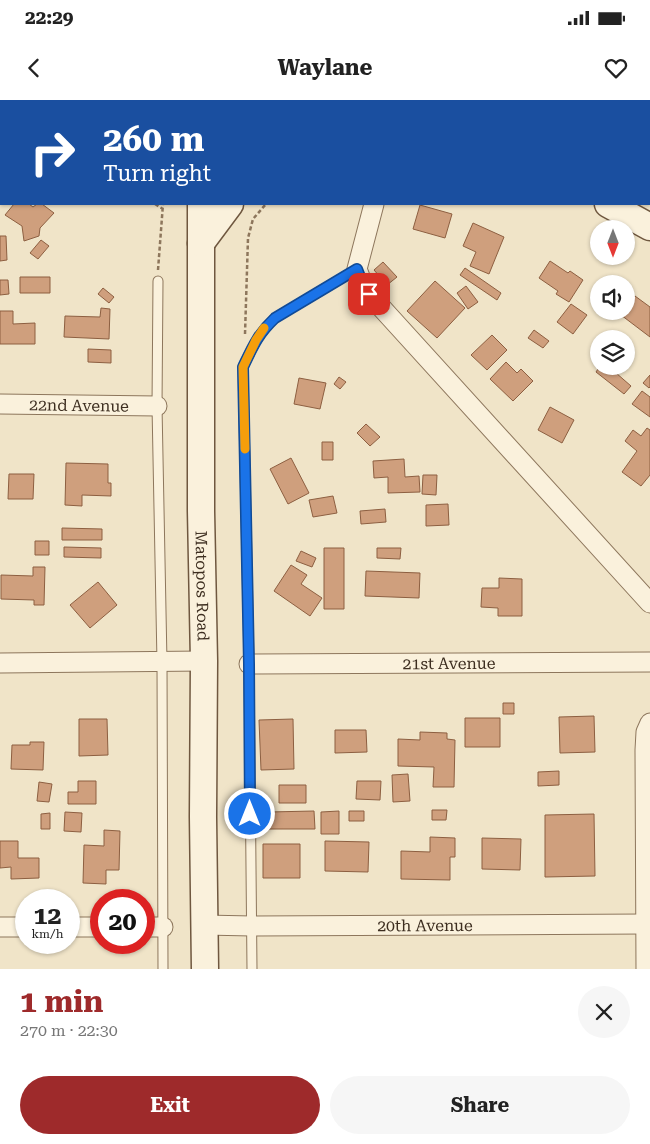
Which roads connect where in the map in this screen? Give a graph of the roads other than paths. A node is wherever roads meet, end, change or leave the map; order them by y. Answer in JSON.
{"nodes":[{"id":1,"x":201,"y":205,"type":"edge"},
{"id":2,"x":229,"y":205,"type":"edge"},
{"id":3,"x":374,"y":205,"type":"edge"},
{"id":4,"x":610,"y":205,"type":"edge"},
{"id":5,"x":172,"y":206,"type":"edge"},
{"id":6,"x":650,"y":227,"type":"edge"},
{"id":7,"x":201,"y":243,"type":"junction"},
{"id":8,"x":357,"y":269,"type":"junction"},
{"id":9,"x":158,"y":281,"type":"road end"},
{"id":10,"x":0,"y":404,"type":"edge"},
{"id":11,"x":157,"y":406,"type":"junction"},
{"id":12,"x":650,"y":604,"type":"edge"},
{"id":13,"x":204,"y":661,"type":"junction"},
{"id":14,"x":162,"y":662,"type":"junction"},
{"id":15,"x":650,"y":662,"type":"edge"},
{"id":16,"x":0,"y":663,"type":"edge"},
{"id":17,"x":249,"y":664,"type":"junction"},
{"id":18,"x":650,"y":723,"type":"edge"},
{"id":19,"x":645,"y":924,"type":"junction"},
{"id":20,"x":204,"y":925,"type":"junction"},
{"id":21,"x":252,"y":926,"type":"junction"},
{"id":22,"x":155,"y":927,"type":"edge"},
{"id":23,"x":163,"y":927,"type":"junction"},
{"id":24,"x":0,"y":928,"type":"edge"},
{"id":25,"x":15,"y":928,"type":"edge"},
{"id":26,"x":163,"y":969,"type":"edge"},
{"id":27,"x":205,"y":969,"type":"edge"},
{"id":28,"x":252,"y":969,"type":"edge"},
{"id":29,"x":646,"y":969,"type":"edge"}],
"edges":[{"from":1,"to":7,"type":"main road","name":"Matopos Road"},
{"from":2,"to":7,"type":"main road"},
{"from":3,"to":8,"type":"street"},
{"from":4,"to":6,"type":"main road"},
{"from":5,"to":7,"type":"main road"},
{"from":7,"to":13,"type":"main road","name":"Matopos Road"},
{"from":8,"to":12,"type":"street"},
{"from":8,"to":17,"type":"lane"},
{"from":9,"to":11,"type":"lane"},
{"from":10,"to":11,"type":"street","name":"22nd Avenue"},
{"from":11,"to":14,"type":"lane"},
{"from":13,"to":14,"type":"street"},
{"from":13,"to":20,"type":"main road","name":"Matopos Road"},
{"from":14,"to":16,"type":"street"},
{"from":14,"to":23,"type":"lane"},
{"from":15,"to":17,"type":"street","name":"21st Avenue"},
{"from":17,"to":21,"type":"lane"},
{"from":18,"to":19,"type":"street"},
{"from":19,"to":21,"type":"street","name":"20th Avenue"},
{"from":19,"to":29,"type":"street"},
{"from":20,"to":21,"type":"street","name":"20th Avenue"},
{"from":20,"to":27,"type":"main road","name":"Matopos Road"},
{"from":21,"to":28,"type":"lane"},
{"from":22,"to":23,"type":"street"},
{"from":23,"to":26,"type":"lane"},
{"from":24,"to":25,"type":"street"}]}
